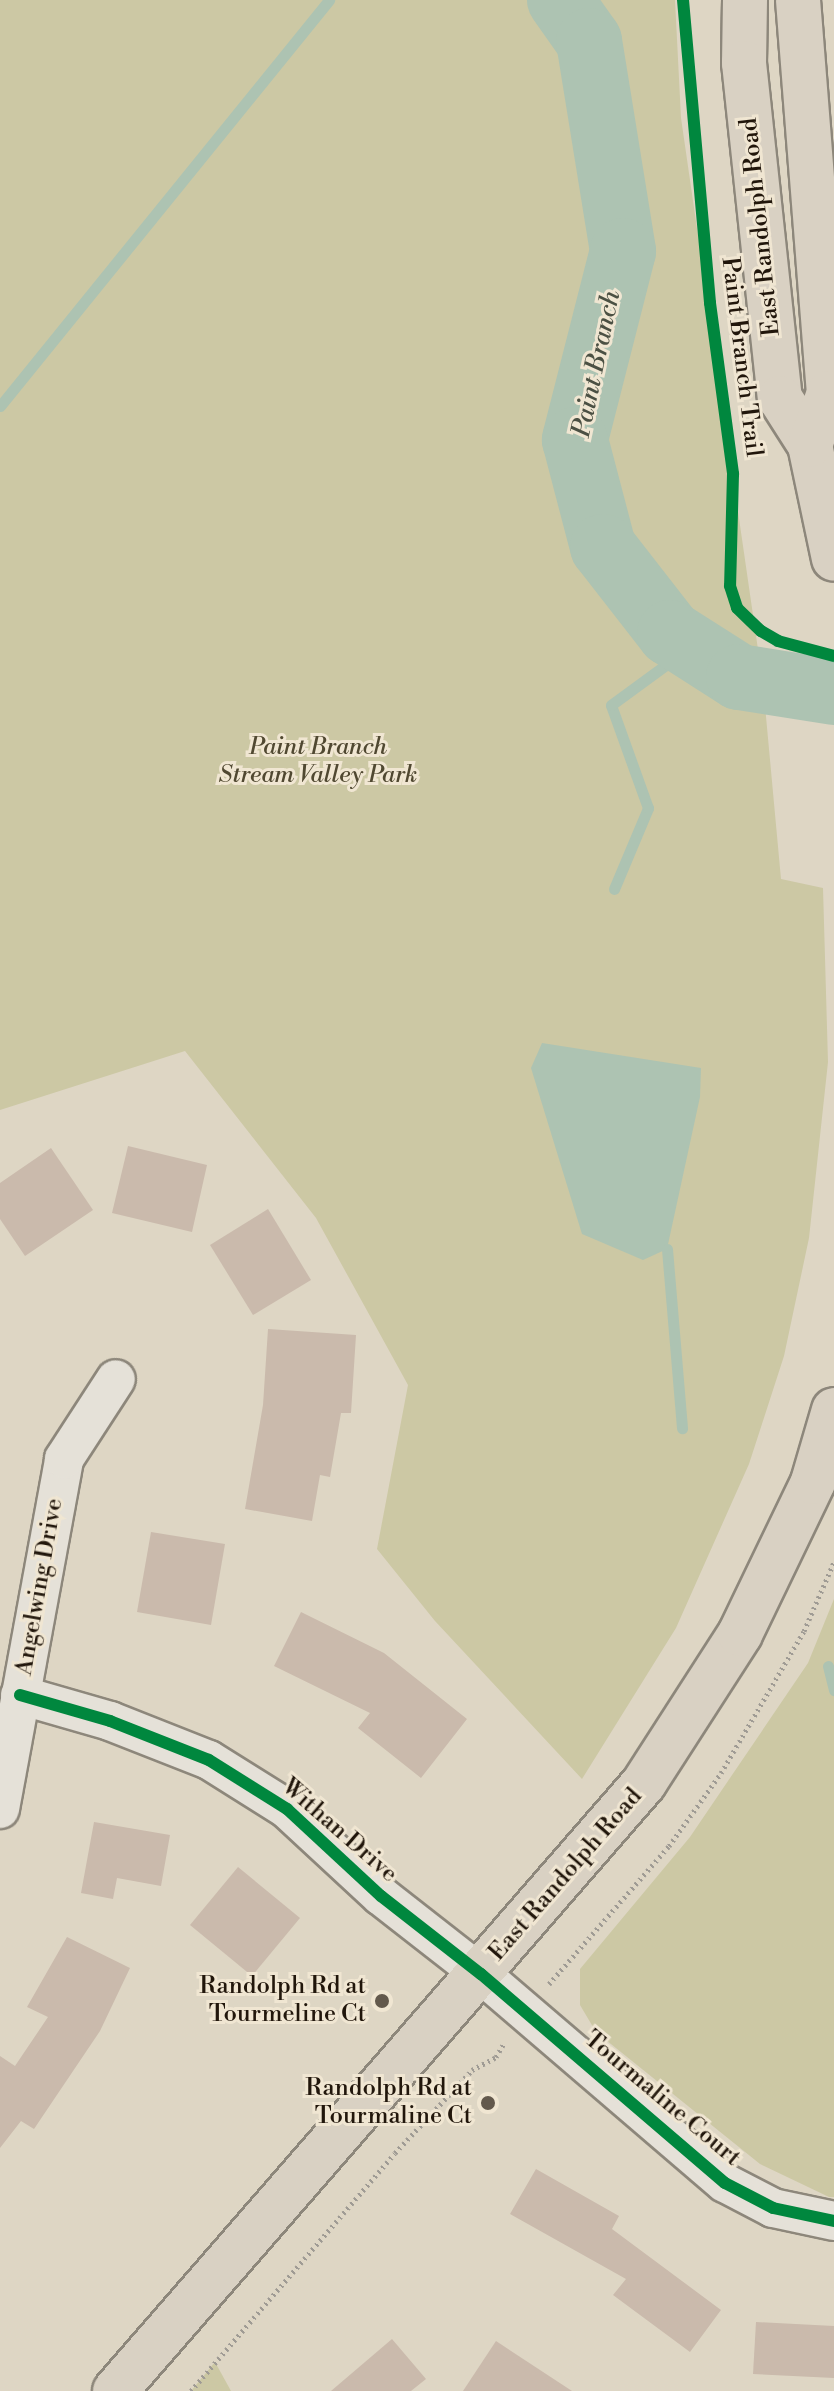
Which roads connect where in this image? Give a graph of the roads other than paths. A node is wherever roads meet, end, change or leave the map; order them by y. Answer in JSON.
{"nodes":[{"id":1,"x":745,"y":0,"type":"edge"},
{"id":2,"x":798,"y":0,"type":"edge"},
{"id":3,"x":810,"y":445,"type":"junction"},
{"id":4,"x":834,"y":559,"type":"edge"},
{"id":5,"x":116,"y":1379,"type":"dead end"},
{"id":6,"x":834,"y":1410,"type":"edge"},
{"id":7,"x":20,"y":1695,"type":"junction"},
{"id":8,"x":0,"y":1809,"type":"edge"},
{"id":9,"x":481,"y":1974,"type":"junction"},
{"id":10,"x":834,"y":2221,"type":"edge"},
{"id":11,"x":115,"y":2391,"type":"edge"}],
"edges":[{"from":1,"to":3,"type":"main road","name":"East Randolph Road"},
{"from":2,"to":3,"type":"main road"},
{"from":3,"to":4,"type":"main road","name":"East Randolph Road"},
{"from":5,"to":7,"type":"street","name":"Angelwing Drive"},
{"from":6,"to":9,"type":"main road","name":"East Randolph Road"},
{"from":7,"to":8,"type":"street","name":"Angelwing Drive"},
{"from":7,"to":9,"type":"street","name":"Withan Drive"},
{"from":9,"to":10,"type":"street","name":"Tourmaline Court"},
{"from":9,"to":11,"type":"main road","name":"East Randolph Road"}]}
